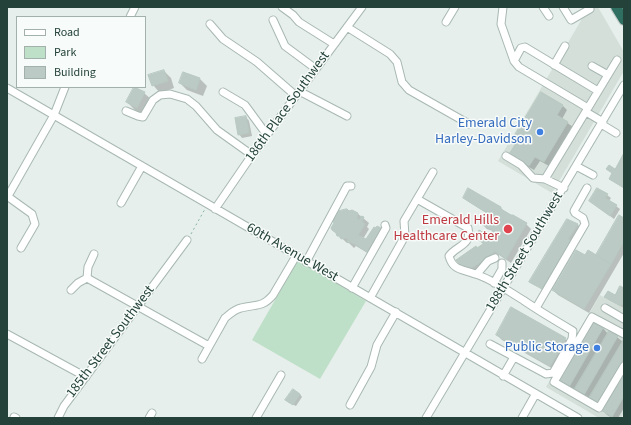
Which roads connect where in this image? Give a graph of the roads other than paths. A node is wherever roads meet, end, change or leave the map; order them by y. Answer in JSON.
{"nodes":[{"id":1,"x":135,"y":7,"type":"edge"},
{"id":2,"x":282,"y":7,"type":"edge"},
{"id":3,"x":362,"y":7,"type":"edge"},
{"id":4,"x":455,"y":7,"type":"edge"},
{"id":5,"x":503,"y":7,"type":"edge"},
{"id":6,"x":543,"y":7,"type":"edge"},
{"id":7,"x":563,"y":7,"type":"edge"},
{"id":8,"x":589,"y":7,"type":"edge"},
{"id":9,"x":130,"y":16,"type":"edge"},
{"id":10,"x":549,"y":16,"type":"dead end"},
{"id":11,"x":274,"y":20,"type":"dead end"},
{"id":12,"x":446,"y":22,"type":"dead end"},
{"id":13,"x":210,"y":24,"type":"dead end"},
{"id":14,"x":347,"y":27,"type":"junction"},
{"id":15,"x":334,"y":44,"type":"junction"},
{"id":16,"x":565,"y":46,"type":"dead end"},
{"id":17,"x":616,"y":60,"type":"dead end"},
{"id":18,"x":514,"y":61,"type":"junction"},
{"id":19,"x":554,"y":65,"type":"junction"},
{"id":20,"x":592,"y":66,"type":"dead end"},
{"id":21,"x":316,"y":69,"type":"junction"},
{"id":22,"x":608,"y":75,"type":"junction"},
{"id":23,"x":624,"y":86,"type":"edge"},
{"id":24,"x":7,"y":88,"type":"edge"},
{"id":25,"x":65,"y":88,"type":"edge"},
{"id":26,"x":598,"y":90,"type":"junction"},
{"id":27,"x":223,"y":92,"type":"dead end"},
{"id":28,"x":298,"y":94,"type":"junction"},
{"id":29,"x":587,"y":110,"type":"junction"},
{"id":30,"x":126,"y":111,"type":"dead end"},
{"id":31,"x":54,"y":116,"type":"junction"},
{"id":32,"x":347,"y":116,"type":"dead end"},
{"id":33,"x":602,"y":123,"type":"junction"},
{"id":34,"x":469,"y":124,"type":"dead end"},
{"id":35,"x":616,"y":132,"type":"dead end"},
{"id":36,"x":267,"y":135,"type":"junction"},
{"id":37,"x":252,"y":155,"type":"junction"},
{"id":38,"x":506,"y":156,"type":"dead end"},
{"id":39,"x":142,"y":166,"type":"junction"},
{"id":40,"x":576,"y":166,"type":"junction"},
{"id":41,"x":433,"y":172,"type":"dead end"},
{"id":42,"x":593,"y":175,"type":"dead end"},
{"id":43,"x":545,"y":179,"type":"junction"},
{"id":44,"x":351,"y":186,"type":"dead end"},
{"id":45,"x":564,"y":188,"type":"junction"},
{"id":46,"x":587,"y":188,"type":"dead end"},
{"id":47,"x":8,"y":196,"type":"edge"},
{"id":48,"x":417,"y":199,"type":"junction"},
{"id":49,"x":121,"y":203,"type":"dead end"},
{"id":50,"x":215,"y":208,"type":"junction"},
{"id":51,"x":385,"y":225,"type":"dead end"},
{"id":52,"x":187,"y":240,"type":"road end"},
{"id":53,"x":21,"y":248,"type":"dead end"},
{"id":54,"x":94,"y":254,"type":"dead end"},
{"id":55,"x":296,"y":256,"type":"junction"},
{"id":56,"x":495,"y":258,"type":"dead end"},
{"id":57,"x":306,"y":262,"type":"junction"},
{"id":58,"x":502,"y":263,"type":"dead end"},
{"id":59,"x":477,"y":274,"type":"junction"},
{"id":60,"x":87,"y":278,"type":"junction"},
{"id":61,"x":494,"y":283,"type":"junction"},
{"id":62,"x":352,"y":288,"type":"junction"},
{"id":63,"x":504,"y":288,"type":"junction"},
{"id":64,"x":71,"y":290,"type":"dead end"},
{"id":65,"x":370,"y":298,"type":"junction"},
{"id":66,"x":138,"y":305,"type":"junction"},
{"id":67,"x":536,"y":308,"type":"junction"},
{"id":68,"x":604,"y":308,"type":"dead end"},
{"id":69,"x":396,"y":312,"type":"junction"},
{"id":70,"x":624,"y":319,"type":"edge"},
{"id":71,"x":7,"y":334,"type":"edge"},
{"id":72,"x":624,"y":334,"type":"edge"},
{"id":73,"x":490,"y":344,"type":"dead end"},
{"id":74,"x":209,"y":346,"type":"junction"},
{"id":75,"x":465,"y":354,"type":"junction"},
{"id":76,"x":514,"y":357,"type":"junction"},
{"id":77,"x":202,"y":359,"type":"dead end"},
{"id":78,"x":624,"y":366,"type":"edge"},
{"id":79,"x":281,"y":375,"type":"dead end"},
{"id":80,"x":503,"y":376,"type":"junction"},
{"id":81,"x":86,"y":377,"type":"junction"},
{"id":82,"x":535,"y":394,"type":"junction"},
{"id":83,"x":350,"y":405,"type":"dead end"},
{"id":84,"x":58,"y":418,"type":"edge"},
{"id":85,"x":256,"y":418,"type":"edge"},
{"id":86,"x":426,"y":418,"type":"edge"},
{"id":87,"x":522,"y":418,"type":"edge"},
{"id":88,"x":578,"y":418,"type":"edge"}],
"edges":[{"from":1,"to":9,"type":"street"},
{"from":2,"to":15,"type":"street"},
{"from":3,"to":14,"type":"street","name":"186th Place Southwest"},
{"from":4,"to":12,"type":"street"},
{"from":5,"to":18,"type":"street"},
{"from":6,"to":10,"type":"street"},
{"from":7,"to":8,"type":"street"},
{"from":11,"to":21,"type":"street"},
{"from":13,"to":28,"type":"street"},
{"from":14,"to":15,"type":"street","name":"186th Place Southwest"},
{"from":14,"to":34,"type":"street"},
{"from":15,"to":21,"type":"street","name":"186th Place Southwest"},
{"from":16,"to":19,"type":"street"},
{"from":17,"to":22,"type":"street"},
{"from":18,"to":19,"type":"street"},
{"from":18,"to":29,"type":"street"},
{"from":19,"to":26,"type":"street"},
{"from":20,"to":22,"type":"street"},
{"from":21,"to":28,"type":"street","name":"186th Place Southwest"},
{"from":22,"to":26,"type":"street"},
{"from":23,"to":33,"type":"street","name":"188th Street Southwest"},
{"from":24,"to":31,"type":"street","name":"60th Avenue West"},
{"from":25,"to":31,"type":"street"},
{"from":26,"to":29,"type":"street"},
{"from":27,"to":36,"type":"street"},
{"from":28,"to":32,"type":"street"},
{"from":28,"to":36,"type":"street","name":"186th Place Southwest"},
{"from":29,"to":33,"type":"street"},
{"from":29,"to":43,"type":"street"},
{"from":30,"to":37,"type":"street"},
{"from":31,"to":39,"type":"street","name":"60th Avenue West"},
{"from":31,"to":47,"type":"street"},
{"from":33,"to":35,"type":"street"},
{"from":33,"to":40,"type":"street","name":"188th Street Southwest"},
{"from":36,"to":37,"type":"street","name":"186th Place Southwest"},
{"from":37,"to":50,"type":"street","name":"186th Place Southwest"},
{"from":38,"to":43,"type":"street"},
{"from":39,"to":49,"type":"street"},
{"from":39,"to":50,"type":"street","name":"60th Avenue West"},
{"from":40,"to":42,"type":"street"},
{"from":40,"to":45,"type":"street","name":"188th Street Southwest"},
{"from":41,"to":48,"type":"street"},
{"from":43,"to":45,"type":"street"},
{"from":44,"to":57,"type":"street"},
{"from":45,"to":63,"type":"street","name":"188th Street Southwest"},
{"from":46,"to":67,"type":"street"},
{"from":47,"to":53,"type":"street"},
{"from":48,"to":59,"type":"street"},
{"from":48,"to":65,"type":"street"},
{"from":50,"to":55,"type":"street","name":"60th Avenue West"},
{"from":51,"to":62,"type":"street"},
{"from":52,"to":66,"type":"street","name":"185th Street Southwest"},
{"from":54,"to":60,"type":"street"},
{"from":55,"to":57,"type":"street","name":"60th Avenue West"},
{"from":55,"to":74,"type":"street"},
{"from":56,"to":59,"type":"street"},
{"from":57,"to":62,"type":"street","name":"60th Avenue West"},
{"from":58,"to":61,"type":"street"},
{"from":59,"to":61,"type":"street"},
{"from":60,"to":64,"type":"street"},
{"from":60,"to":66,"type":"street"},
{"from":61,"to":63,"type":"street"},
{"from":62,"to":65,"type":"street","name":"60th Avenue West"},
{"from":63,"to":67,"type":"street"},
{"from":63,"to":75,"type":"street","name":"188th Street Southwest"},
{"from":65,"to":69,"type":"street","name":"60th Avenue West"},
{"from":66,"to":74,"type":"street"},
{"from":66,"to":81,"type":"street","name":"185th Street Southwest"},
{"from":67,"to":76,"type":"street"},
{"from":68,"to":70,"type":"street"},
{"from":69,"to":75,"type":"street","name":"60th Avenue West"},
{"from":69,"to":83,"type":"street"},
{"from":71,"to":81,"type":"street"},
{"from":72,"to":78,"type":"street"},
{"from":73,"to":76,"type":"street"},
{"from":74,"to":77,"type":"street"},
{"from":75,"to":80,"type":"street","name":"60th Avenue West"},
{"from":75,"to":86,"type":"street","name":"188th Street Southwest"},
{"from":76,"to":80,"type":"street"},
{"from":79,"to":85,"type":"street"},
{"from":80,"to":82,"type":"street","name":"60th Avenue West"},
{"from":81,"to":84,"type":"street","name":"185th Street Southwest"},
{"from":82,"to":87,"type":"street"},
{"from":82,"to":88,"type":"street","name":"60th Avenue West"}]}
